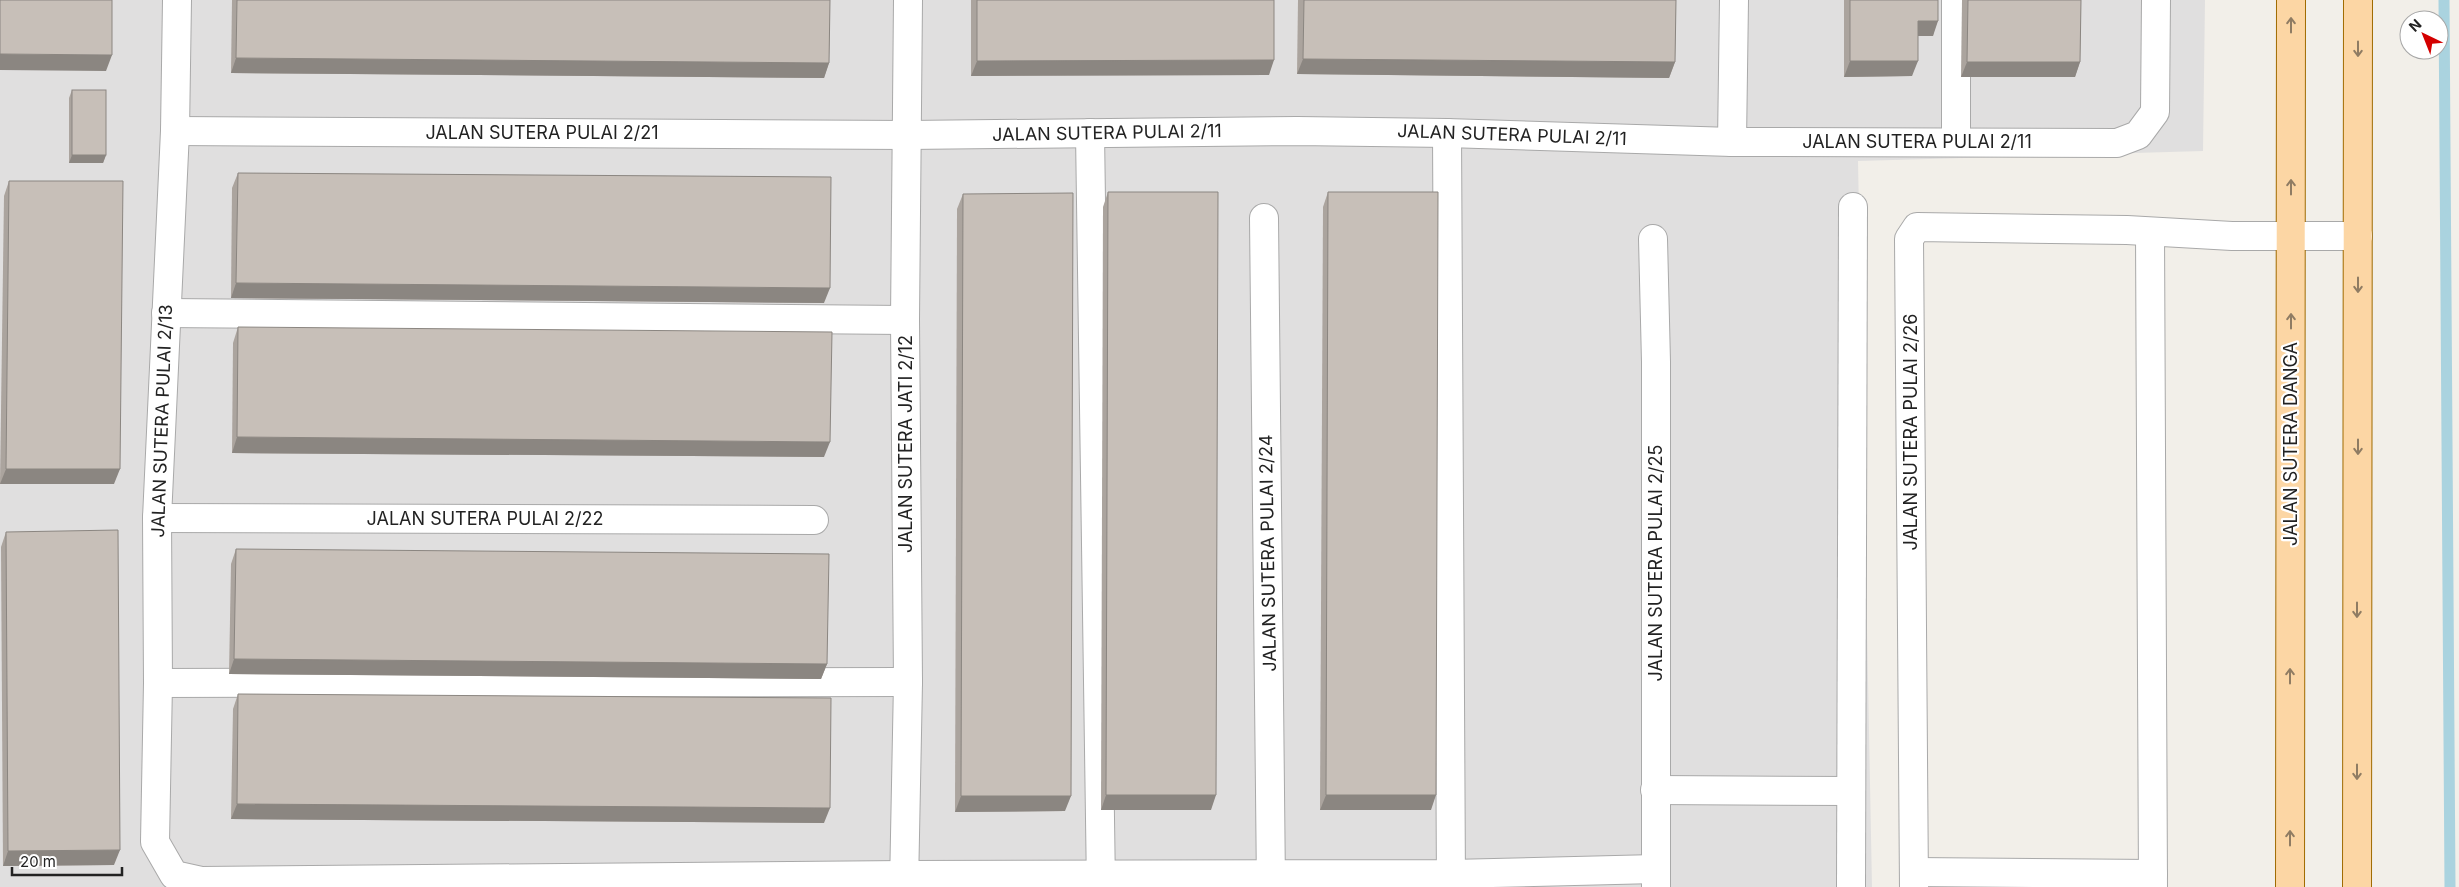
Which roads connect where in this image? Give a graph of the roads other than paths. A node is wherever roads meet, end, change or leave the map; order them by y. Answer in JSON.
{"nodes":[{"id":1,"x":176,"y":0,"type":"edge"},
{"id":2,"x":908,"y":0,"type":"edge"},
{"id":3,"x":1734,"y":0,"type":"edge"},
{"id":4,"x":1956,"y":0,"type":"edge"},
{"id":5,"x":2156,"y":0,"type":"edge"},
{"id":6,"x":2291,"y":0,"type":"edge"},
{"id":7,"x":2358,"y":0,"type":"edge"},
{"id":8,"x":176,"y":130,"type":"junction"},
{"id":9,"x":1447,"y":132,"type":"junction"},
{"id":10,"x":1090,"y":133,"type":"junction"},
{"id":11,"x":908,"y":135,"type":"junction"},
{"id":12,"x":1732,"y":142,"type":"junction"},
{"id":13,"x":1956,"y":142,"type":"junction"},
{"id":14,"x":1853,"y":208,"type":"dead end"},
{"id":15,"x":1264,"y":218,"type":"dead end"},
{"id":16,"x":2150,"y":232,"type":"junction"},
{"id":17,"x":2291,"y":236,"type":"junction"},
{"id":18,"x":2358,"y":236,"type":"junction"},
{"id":19,"x":1652,"y":239,"type":"dead end"},
{"id":20,"x":166,"y":313,"type":"junction"},
{"id":21,"x":905,"y":320,"type":"junction"},
{"id":22,"x":157,"y":518,"type":"junction"},
{"id":23,"x":814,"y":520,"type":"dead end"},
{"id":24,"x":908,"y":682,"type":"junction"},
{"id":25,"x":158,"y":683,"type":"junction"},
{"id":26,"x":1655,"y":790,"type":"junction"},
{"id":27,"x":1851,"y":791,"type":"junction"},
{"id":28,"x":1656,"y":878,"type":"edge"},
{"id":29,"x":1914,"y":879,"type":"edge"},
{"id":30,"x":904,"y":881,"type":"edge"},
{"id":31,"x":1101,"y":881,"type":"edge"},
{"id":32,"x":1271,"y":881,"type":"edge"},
{"id":33,"x":1451,"y":881,"type":"edge"},
{"id":34,"x":2153,"y":881,"type":"edge"},
{"id":35,"x":1851,"y":887,"type":"edge"},
{"id":36,"x":2290,"y":887,"type":"edge"},
{"id":37,"x":2357,"y":887,"type":"edge"}],
"edges":[{"from":1,"to":8,"type":"street","name":"JALAN SUTERA PULAI 2/13"},
{"from":2,"to":11,"type":"street","name":"JALAN SUTERA JATI 2/12"},
{"from":3,"to":12,"type":"street"},
{"from":4,"to":13,"type":"street"},
{"from":5,"to":13,"type":"street","name":"JALAN SUTERA PULAI 2/11"},
{"from":17,"to":6,"type":"main road","name":"JALAN SUTERA DANGA","one_way":true},
{"from":7,"to":18,"type":"main road","one_way":true},
{"from":8,"to":11,"type":"street","name":"JALAN SUTERA PULAI 2/21"},
{"from":8,"to":20,"type":"street","name":"JALAN SUTERA PULAI 2/13"},
{"from":9,"to":10,"type":"street","name":"JALAN SUTERA PULAI 2/11"},
{"from":9,"to":12,"type":"street","name":"JALAN SUTERA PULAI 2/11"},
{"from":9,"to":33,"type":"street"},
{"from":10,"to":11,"type":"street","name":"JALAN SUTERA PULAI 2/11"},
{"from":10,"to":31,"type":"street"},
{"from":11,"to":21,"type":"street","name":"JALAN SUTERA JATI 2/12"},
{"from":12,"to":13,"type":"street","name":"JALAN SUTERA PULAI 2/11"},
{"from":14,"to":27,"type":"street"},
{"from":15,"to":32,"type":"street","name":"JALAN SUTERA PULAI 2/24"},
{"from":16,"to":17,"type":"street","name":"JALAN SUTERA PULAI 2/26"},
{"from":16,"to":29,"type":"street","name":"JALAN SUTERA PULAI 2/26"},
{"from":16,"to":34,"type":"street","name":"JALAN SUTERA PULAI 2/26"},
{"from":17,"to":18,"type":"street","name":"JALAN SUTERA PULAI 2/26"},
{"from":36,"to":17,"type":"main road","name":"JALAN SUTERA DANGA","one_way":true},
{"from":18,"to":37,"type":"main road","one_way":true},
{"from":19,"to":26,"type":"street","name":"JALAN SUTERA PULAI 2/25"},
{"from":20,"to":21,"type":"street"},
{"from":20,"to":22,"type":"street","name":"JALAN SUTERA PULAI 2/13"},
{"from":21,"to":24,"type":"street","name":"JALAN SUTERA JATI 2/12"},
{"from":22,"to":23,"type":"street","name":"JALAN SUTERA PULAI 2/22"},
{"from":22,"to":25,"type":"street","name":"JALAN SUTERA PULAI 2/13"},
{"from":24,"to":25,"type":"street"},
{"from":24,"to":30,"type":"street","name":"JALAN SUTERA JATI 2/12"},
{"from":25,"to":30,"type":"street","name":"JALAN SUTERA PULAI 2/13"},
{"from":26,"to":27,"type":"street"},
{"from":26,"to":28,"type":"street","name":"JALAN SUTERA PULAI 2/25"},
{"from":27,"to":35,"type":"street"},
{"from":28,"to":33,"type":"street"},
{"from":29,"to":34,"type":"street","name":"JALAN SUTERA PULAI 2/26"},
{"from":30,"to":31,"type":"street"},
{"from":31,"to":32,"type":"street"},
{"from":32,"to":33,"type":"street"}]}
